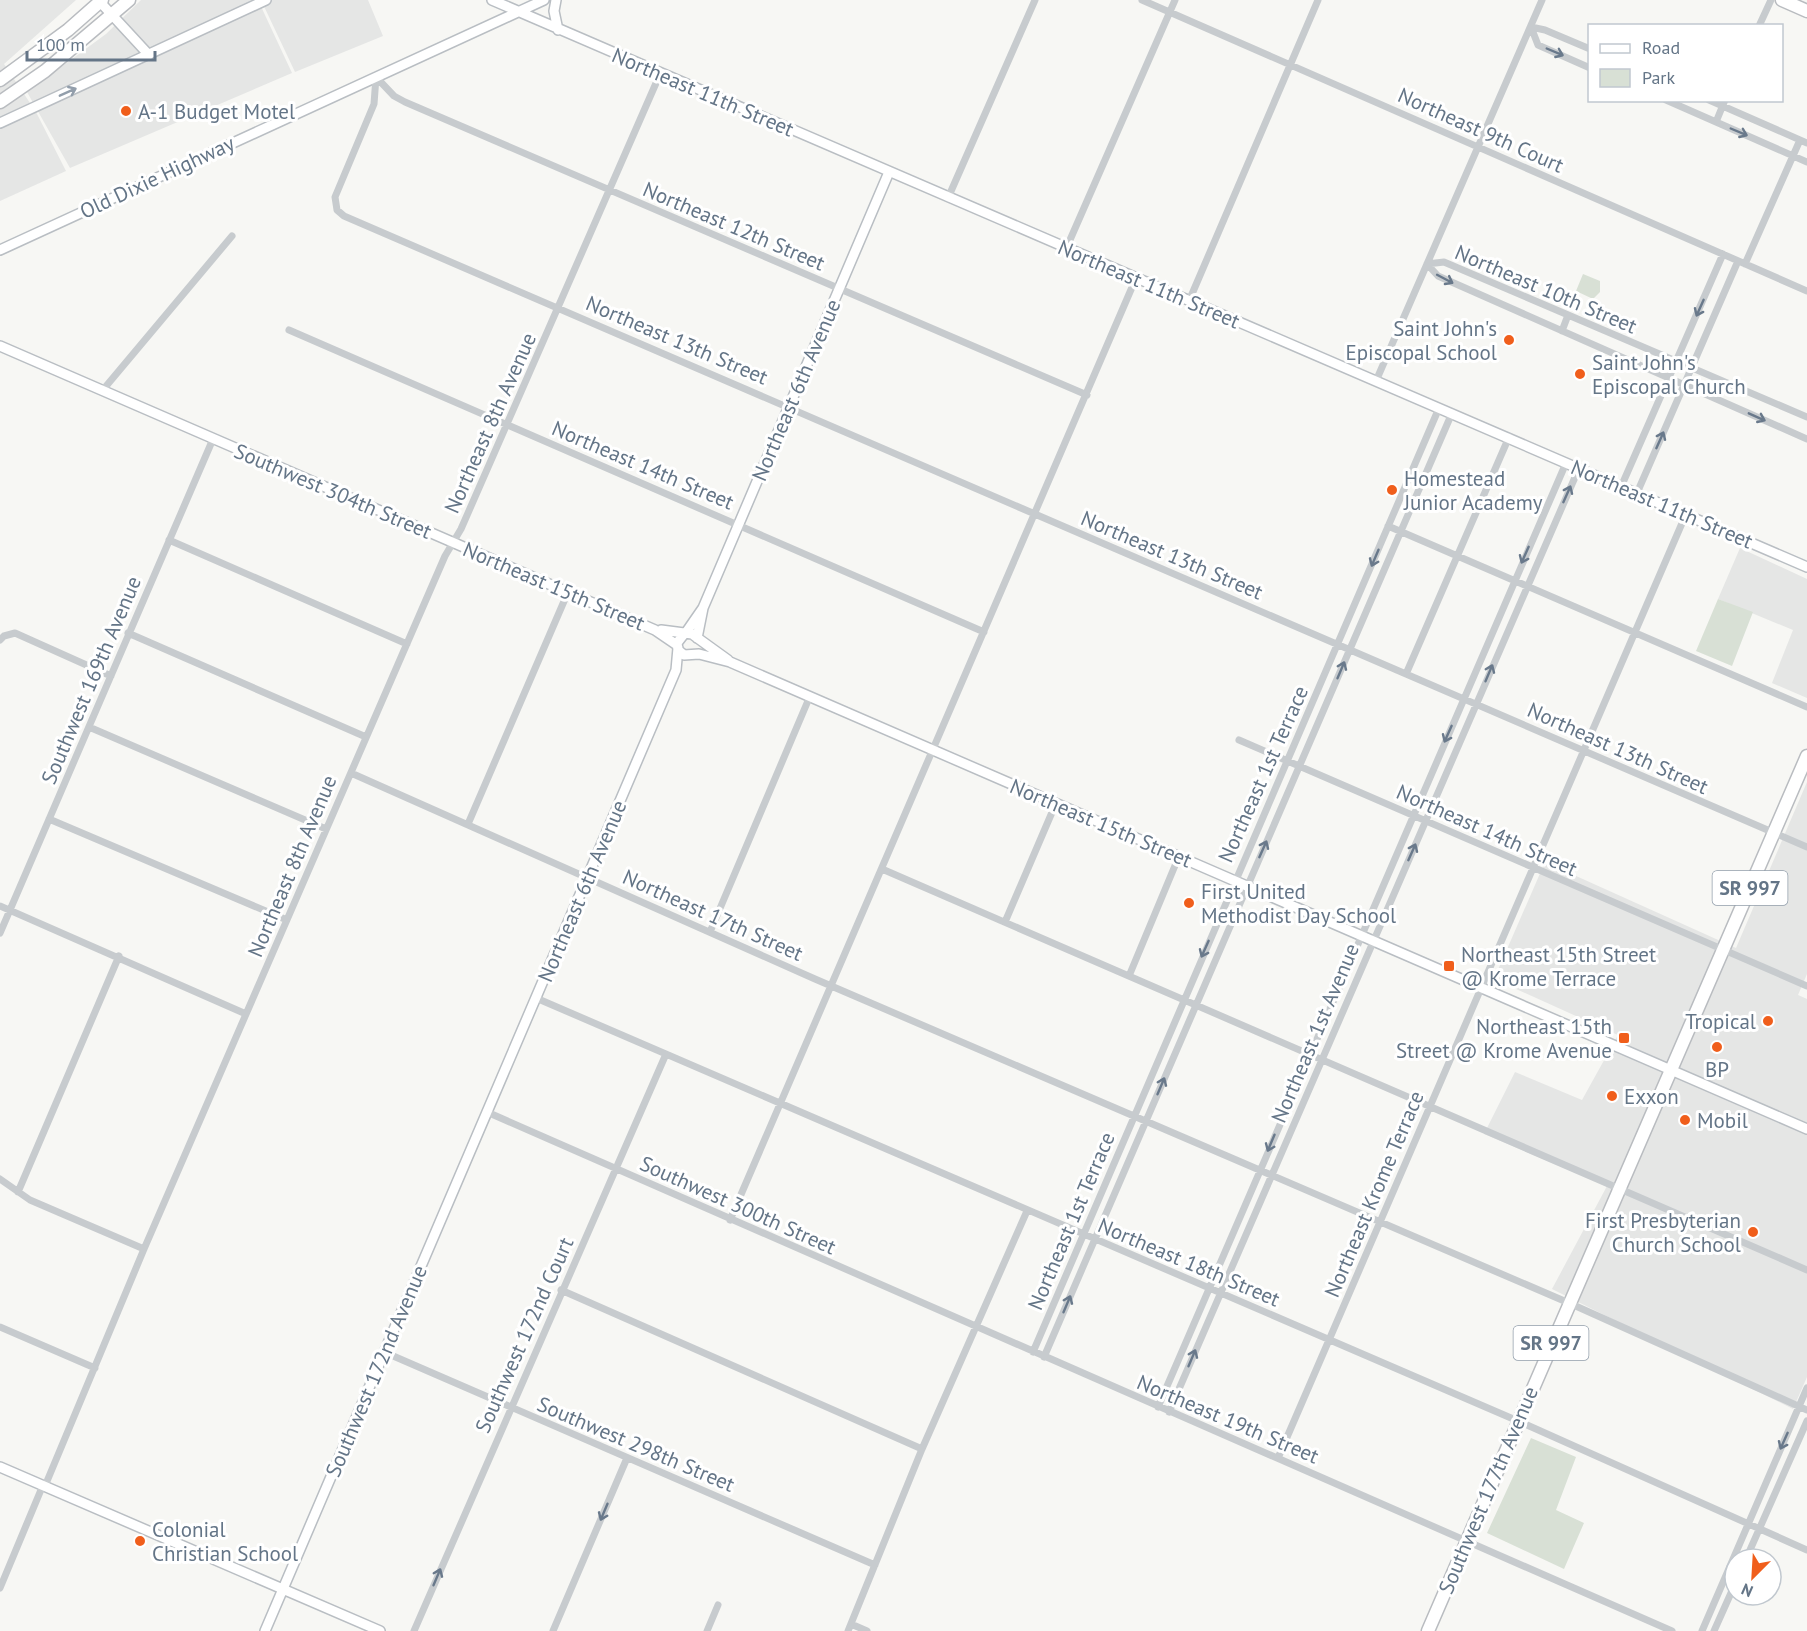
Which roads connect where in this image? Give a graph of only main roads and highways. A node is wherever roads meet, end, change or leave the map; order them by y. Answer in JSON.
{"nodes":[{"id":1,"x":129,"y":0,"type":"edge"},
{"id":2,"x":1782,"y":0,"type":"edge"},
{"id":3,"x":101,"y":1,"type":"edge"},
{"id":4,"x":1807,"y":11,"type":"edge"},
{"id":5,"x":0,"y":80,"type":"edge"},
{"id":6,"x":0,"y":102,"type":"edge"},
{"id":7,"x":1807,"y":756,"type":"edge"},
{"id":8,"x":1428,"y":1631,"type":"edge"}],
"edges":[{"from":1,"to":6,"type":"highway"},
{"from":2,"to":4,"type":"highway"},
{"from":3,"to":5,"type":"highway"},
{"from":7,"to":8,"type":"highway","name":"Southwest 177th Avenue","number":"SR 997"}]}
